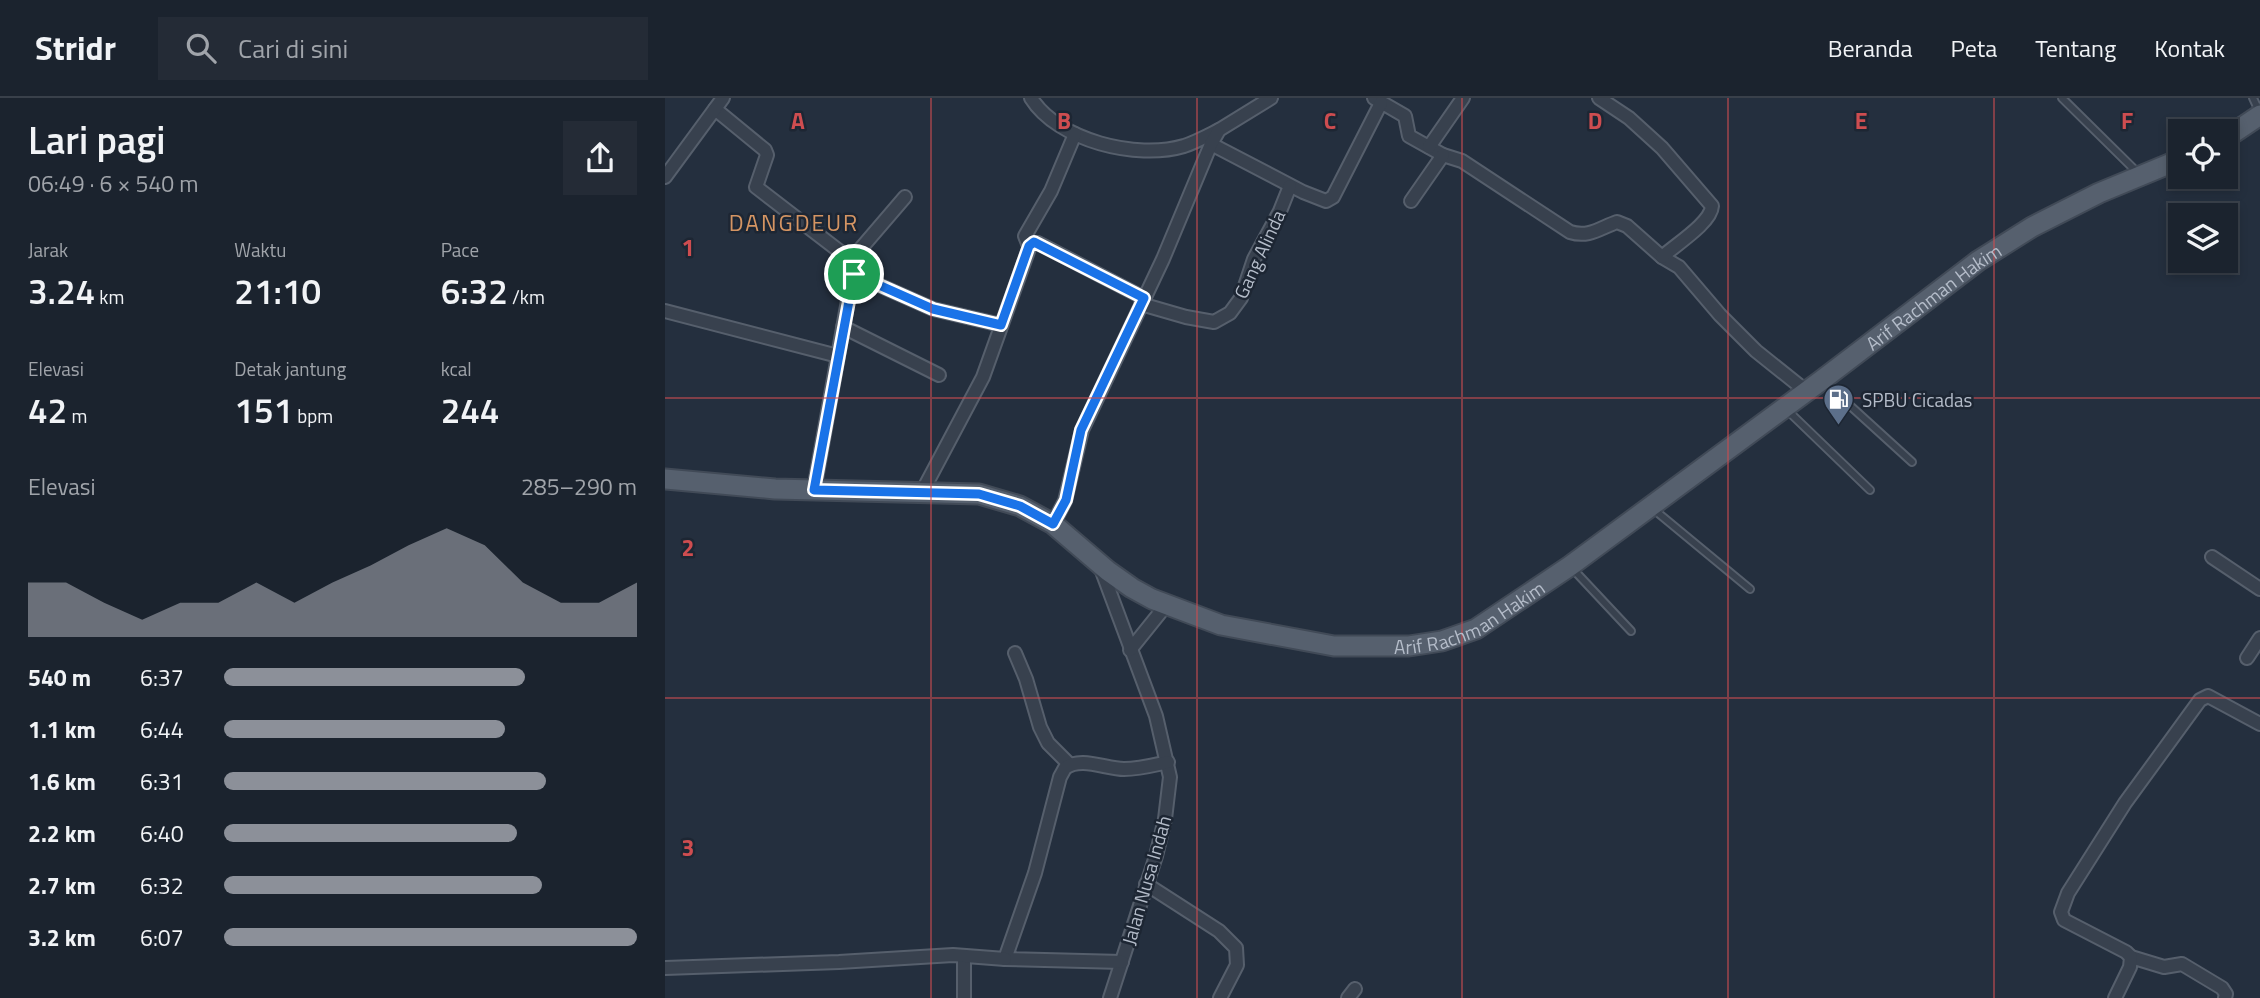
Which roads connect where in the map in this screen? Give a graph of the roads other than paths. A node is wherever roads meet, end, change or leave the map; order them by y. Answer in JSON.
{"nodes":[{"id":1,"x":723,"y":98,"type":"edge"},
{"id":2,"x":1031,"y":98,"type":"edge"},
{"id":3,"x":1271,"y":98,"type":"edge"},
{"id":4,"x":1463,"y":98,"type":"edge"},
{"id":5,"x":1599,"y":98,"type":"edge"},
{"id":6,"x":2062,"y":98,"type":"edge"},
{"id":7,"x":2253,"y":98,"type":"edge"},
{"id":8,"x":1377,"y":100,"type":"edge"},
{"id":9,"x":715,"y":109,"type":"junction"},
{"id":10,"x":2260,"y":114,"type":"edge"},
{"id":11,"x":2238,"y":130,"type":"edge"},
{"id":12,"x":1075,"y":134,"type":"junction"},
{"id":13,"x":1212,"y":137,"type":"junction"},
{"id":14,"x":1429,"y":147,"type":"junction"},
{"id":15,"x":1443,"y":155,"type":"junction"},
{"id":16,"x":2168,"y":165,"type":"edge"},
{"id":17,"x":2141,"y":176,"type":"junction"},
{"id":18,"x":665,"y":177,"type":"edge"},
{"id":19,"x":1290,"y":186,"type":"junction"},
{"id":20,"x":905,"y":197,"type":"dead end"},
{"id":21,"x":1411,"y":201,"type":"dead end"},
{"id":22,"x":1029,"y":246,"type":"junction"},
{"id":23,"x":1662,"y":257,"type":"junction"},
{"id":24,"x":851,"y":260,"type":"junction"},
{"id":25,"x":854,"y":274,"type":"junction"},
{"id":26,"x":1143,"y":301,"type":"junction"},
{"id":27,"x":665,"y":312,"type":"edge"},
{"id":28,"x":1001,"y":325,"type":"junction"},
{"id":29,"x":843,"y":327,"type":"junction"},
{"id":30,"x":838,"y":356,"type":"junction"},
{"id":31,"x":939,"y":375,"type":"dead end"},
{"id":32,"x":1814,"y":386,"type":"junction"},
{"id":33,"x":1784,"y":407,"type":"junction"},
{"id":34,"x":1912,"y":462,"type":"dead end"},
{"id":35,"x":665,"y":479,"type":"edge"},
{"id":36,"x":814,"y":490,"type":"junction"},
{"id":37,"x":1870,"y":491,"type":"dead end"},
{"id":38,"x":922,"y":492,"type":"junction"},
{"id":39,"x":1650,"y":507,"type":"junction"},
{"id":40,"x":1053,"y":524,"type":"junction"},
{"id":41,"x":2212,"y":557,"type":"dead end"},
{"id":42,"x":1099,"y":562,"type":"junction"},
{"id":43,"x":1570,"y":566,"type":"junction"},
{"id":44,"x":1750,"y":589,"type":"dead end"},
{"id":45,"x":2260,"y":589,"type":"edge"},
{"id":46,"x":1167,"y":604,"type":"junction"},
{"id":47,"x":1631,"y":631,"type":"dead end"},
{"id":48,"x":2260,"y":638,"type":"edge"},
{"id":49,"x":1131,"y":650,"type":"junction"},
{"id":50,"x":1015,"y":653,"type":"dead end"},
{"id":51,"x":2247,"y":658,"type":"dead end"},
{"id":52,"x":2260,"y":724,"type":"edge"},
{"id":53,"x":1168,"y":762,"type":"junction"},
{"id":54,"x":1069,"y":764,"type":"junction"},
{"id":55,"x":1146,"y":884,"type":"junction"},
{"id":56,"x":964,"y":956,"type":"junction"},
{"id":57,"x":2131,"y":957,"type":"junction"},
{"id":58,"x":1005,"y":959,"type":"junction"},
{"id":59,"x":1122,"y":962,"type":"junction"},
{"id":60,"x":665,"y":968,"type":"edge"},
{"id":61,"x":964,"y":998,"type":"edge"},
{"id":62,"x":1110,"y":998,"type":"edge"},
{"id":63,"x":1220,"y":998,"type":"edge"},
{"id":64,"x":2115,"y":998,"type":"edge"},
{"id":65,"x":2225,"y":998,"type":"edge"}],
"edges":[{"from":1,"to":9,"type":"street"},
{"from":2,"to":12,"type":"street"},
{"from":3,"to":13,"type":"street"},
{"from":4,"to":14,"type":"street"},
{"from":5,"to":23,"type":"street"},
{"from":6,"to":17,"type":"lane"},
{"from":7,"to":10,"type":"lane"},
{"from":8,"to":14,"type":"street"},
{"from":8,"to":19,"type":"street"},
{"from":9,"to":18,"type":"street"},
{"from":9,"to":24,"type":"street"},
{"from":10,"to":11,"type":"main road"},
{"from":12,"to":13,"type":"street"},
{"from":12,"to":22,"type":"street"},
{"from":13,"to":19,"type":"street"},
{"from":13,"to":26,"type":"street"},
{"from":14,"to":15,"type":"street"},
{"from":15,"to":21,"type":"street"},
{"from":15,"to":23,"type":"street"},
{"from":16,"to":17,"type":"main road","name":"Arif Rachman Hakim"},
{"from":17,"to":32,"type":"main road","name":"Arif Rachman Hakim"},
{"from":19,"to":26,"type":"street","name":"Gang Alinda"},
{"from":20,"to":24,"type":"street"},
{"from":22,"to":26,"type":"street","name":"Gang Alinda"},
{"from":22,"to":28,"type":"street"},
{"from":23,"to":32,"type":"street"},
{"from":24,"to":25,"type":"street"},
{"from":25,"to":28,"type":"street"},
{"from":25,"to":29,"type":"street"},
{"from":26,"to":40,"type":"street"},
{"from":27,"to":30,"type":"street"},
{"from":28,"to":38,"type":"street"},
{"from":29,"to":30,"type":"street"},
{"from":29,"to":31,"type":"street"},
{"from":30,"to":36,"type":"street"},
{"from":32,"to":33,"type":"main road","name":"Arif Rachman Hakim"},
{"from":32,"to":34,"type":"lane"},
{"from":33,"to":37,"type":"lane"},
{"from":33,"to":39,"type":"main road","name":"Arif Rachman Hakim"},
{"from":35,"to":36,"type":"main road","name":"Arif Rachman Hakim"},
{"from":36,"to":38,"type":"main road","name":"Arif Rachman Hakim"},
{"from":38,"to":40,"type":"main road","name":"Arif Rachman Hakim"},
{"from":39,"to":43,"type":"main road","name":"Arif Rachman Hakim"},
{"from":39,"to":44,"type":"lane"},
{"from":40,"to":42,"type":"main road","name":"Arif Rachman Hakim"},
{"from":41,"to":45,"type":"street"},
{"from":42,"to":46,"type":"main road","name":"Arif Rachman Hakim"},
{"from":42,"to":49,"type":"street","name":"Jalan Nusa Indah"},
{"from":43,"to":46,"type":"main road","name":"Arif Rachman Hakim"},
{"from":43,"to":47,"type":"lane"},
{"from":46,"to":49,"type":"street"},
{"from":48,"to":51,"type":"street"},
{"from":49,"to":53,"type":"street","name":"Jalan Nusa Indah"},
{"from":50,"to":54,"type":"street"},
{"from":52,"to":57,"type":"street"},
{"from":53,"to":54,"type":"street"},
{"from":53,"to":55,"type":"street","name":"Jalan Nusa Indah"},
{"from":54,"to":58,"type":"street"},
{"from":55,"to":59,"type":"street","name":"Jalan Nusa Indah"},
{"from":55,"to":63,"type":"street"},
{"from":56,"to":58,"type":"street"},
{"from":56,"to":60,"type":"street"},
{"from":56,"to":61,"type":"street"},
{"from":57,"to":64,"type":"street"},
{"from":57,"to":65,"type":"street"},
{"from":58,"to":59,"type":"street"},
{"from":59,"to":62,"type":"street","name":"Jalan Nusa Indah"}]}
